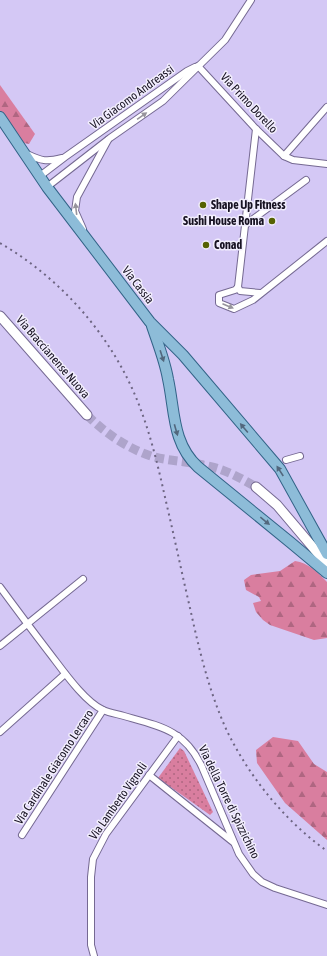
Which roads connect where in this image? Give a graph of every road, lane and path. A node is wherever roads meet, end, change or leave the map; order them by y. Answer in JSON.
{"nodes":[{"id":1,"x":251,"y":0,"type":"edge"},
{"id":2,"x":198,"y":66,"type":"junction"},
{"id":3,"x":204,"y":71,"type":"junction"},
{"id":4,"x":193,"y":72,"type":"junction"},
{"id":5,"x":327,"y":107,"type":"edge"},
{"id":6,"x":0,"y":117,"type":"edge"},
{"id":7,"x":256,"y":129,"type":"junction"},
{"id":8,"x":110,"y":138,"type":"junction"},
{"id":9,"x":80,"y":148,"type":"junction"},
{"id":10,"x":25,"y":153,"type":"junction"},
{"id":11,"x":86,"y":156,"type":"junction"},
{"id":12,"x":284,"y":156,"type":"junction"},
{"id":13,"x":65,"y":157,"type":"junction"},
{"id":14,"x":327,"y":164,"type":"edge"},
{"id":15,"x":94,"y":166,"type":"junction"},
{"id":16,"x":40,"y":176,"type":"junction"},
{"id":17,"x":306,"y":180,"type":"dead end"},
{"id":18,"x":47,"y":187,"type":"junction"},
{"id":19,"x":245,"y":225,"type":"junction"},
{"id":20,"x":327,"y":241,"type":"edge"},
{"id":21,"x":90,"y":245,"type":"junction"},
{"id":22,"x":238,"y":287,"type":"junction"},
{"id":23,"x":260,"y":293,"type":"junction"},
{"id":24,"x":0,"y":316,"type":"edge"},
{"id":25,"x":150,"y":322,"type":"junction"},
{"id":26,"x":87,"y":415,"type":"tunnel mouth"},
{"id":27,"x":300,"y":456,"type":"dead end"},
{"id":28,"x":286,"y":460,"type":"dead end"},
{"id":29,"x":256,"y":487,"type":"tunnel mouth"},
{"id":30,"x":327,"y":554,"type":"edge"},
{"id":31,"x":327,"y":564,"type":"edge"},
{"id":32,"x":327,"y":573,"type":"edge"},
{"id":33,"x":83,"y":579,"type":"dead end"},
{"id":34,"x":0,"y":587,"type":"edge"},
{"id":35,"x":27,"y":624,"type":"junction"},
{"id":36,"x":0,"y":646,"type":"edge"},
{"id":37,"x":65,"y":674,"type":"junction"},
{"id":38,"x":103,"y":710,"type":"junction"},
{"id":39,"x":0,"y":732,"type":"edge"},
{"id":40,"x":178,"y":736,"type":"junction"},
{"id":41,"x":149,"y":775,"type":"junction"},
{"id":42,"x":22,"y":836,"type":"dead end"},
{"id":43,"x":234,"y":843,"type":"junction"},
{"id":44,"x":327,"y":904,"type":"edge"},
{"id":45,"x":94,"y":956,"type":"edge"}],
"edges":[{"from":1,"to":2,"type":"street","name":"Via Giacomo Andreassi"},
{"from":2,"to":3,"type":"street","name":"Via Primo Dorello"},
{"from":2,"to":4,"type":"street","name":"Via Giacomo Andreassi"},
{"from":2,"to":9,"type":"street","name":"Via Giacomo Andreassi"},
{"from":3,"to":4,"type":"street"},
{"from":3,"to":7,"type":"street","name":"Via Primo Dorello"},
{"from":8,"to":4,"type":"street","name":"Via Giacomo Andreassi","one_way":true},
{"from":5,"to":12,"type":"street"},
{"from":6,"to":10,"type":"main road","name":"Via Cassia"},
{"from":7,"to":12,"type":"street","name":"Via Primo Dorello"},
{"from":7,"to":19,"type":"street"},
{"from":8,"to":11,"type":"street","name":"Via Giacomo Andreassi"},
{"from":8,"to":15,"type":"street","name":"Via Giacomo Andreassi"},
{"from":9,"to":11,"type":"street"},
{"from":9,"to":13,"type":"street","name":"Via Giacomo Andreassi"},
{"from":10,"to":13,"type":"street","name":"Via Giacomo Andreassi"},
{"from":10,"to":16,"type":"main road","name":"Via Cassia"},
{"from":11,"to":15,"type":"street"},
{"from":11,"to":18,"type":"street","name":"Via Giacomo Andreassi"},
{"from":12,"to":14,"type":"street","name":"Via Primo Dorello"},
{"from":13,"to":16,"type":"street","name":"Via Giacomo Andreassi"},
{"from":21,"to":15,"type":"street","name":"Via Giacomo Andreassi","one_way":true},
{"from":16,"to":18,"type":"main road","name":"Via Cassia"},
{"from":17,"to":19,"type":"street"},
{"from":18,"to":21,"type":"main road","name":"Via Cassia"},
{"from":19,"to":22,"type":"street"},
{"from":20,"to":23,"type":"street"},
{"from":21,"to":25,"type":"main road","name":"Via Cassia"},
{"from":22,"to":23,"type":"street"},
{"from":22,"to":23,"type":"street","one_way":true},
{"from":24,"to":26,"type":"main road","name":"Via Braccianense Nuova"},
{"from":30,"to":25,"type":"main road","name":"Via Cassia","one_way":true},
{"from":25,"to":32,"type":"main road","one_way":true},
{"from":27,"to":28,"type":"street"},
{"from":29,"to":31,"type":"main road"},
{"from":33,"to":35,"type":"street"},
{"from":34,"to":35,"type":"street","name":"Via della Torre di Spizzichino"},
{"from":35,"to":36,"type":"street"},
{"from":35,"to":37,"type":"street","name":"Via della Torre di Spizzichino"},
{"from":37,"to":38,"type":"street","name":"Via della Torre di Spizzichino"},
{"from":37,"to":39,"type":"street"},
{"from":38,"to":40,"type":"street","name":"Via della Torre di Spizzichino"},
{"from":38,"to":42,"type":"street","name":"Via Cardinale Giacomo Lercaro"},
{"from":40,"to":41,"type":"street","name":"Via Lamberto Vignoli"},
{"from":40,"to":43,"type":"street","name":"Via della Torre di Spizzichino"},
{"from":41,"to":43,"type":"street"},
{"from":41,"to":45,"type":"street","name":"Via Lamberto Vignoli"},
{"from":43,"to":44,"type":"street","name":"Via della Torre di Spizzichino"}]}
